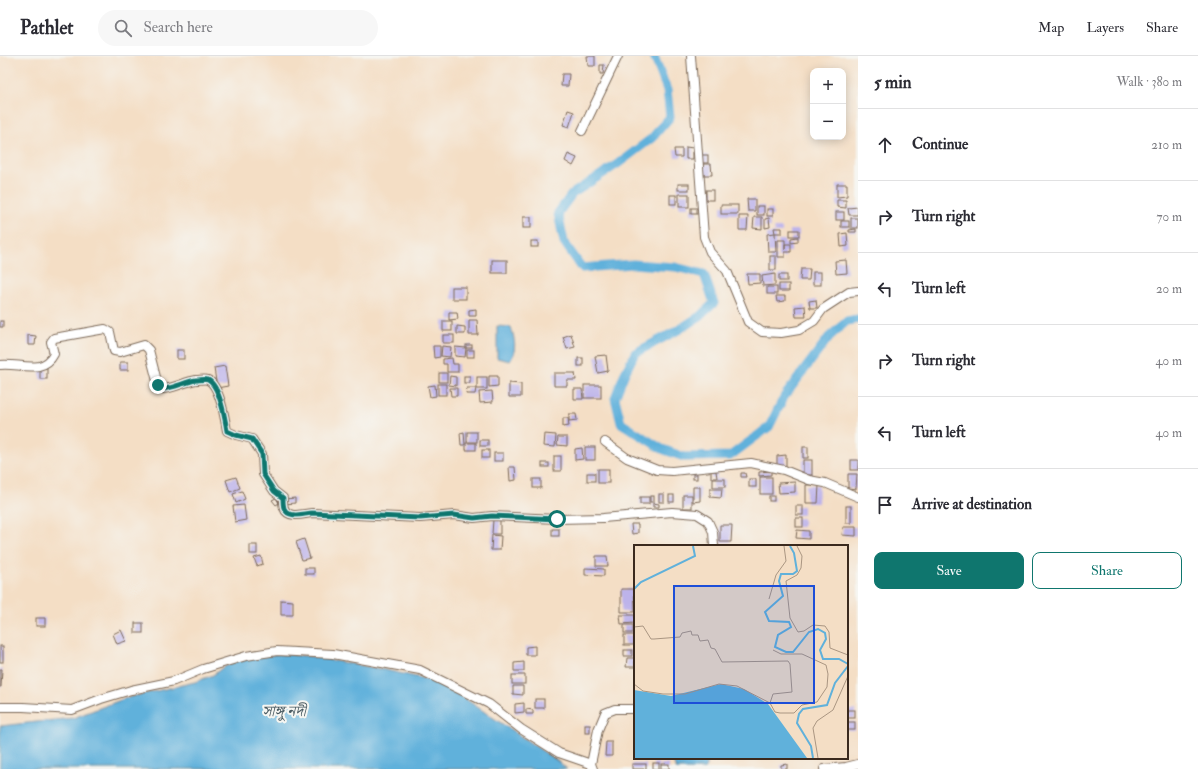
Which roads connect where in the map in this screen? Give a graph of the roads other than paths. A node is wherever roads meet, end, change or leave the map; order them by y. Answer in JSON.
{"nodes":[{"id":1,"x":618,"y":56,"type":"edge"},
{"id":2,"x":692,"y":56,"type":"edge"},
{"id":3,"x":582,"y":131,"type":"dead end"},
{"id":4,"x":858,"y":291,"type":"edge"},
{"id":5,"x":0,"y":365,"type":"edge"},
{"id":6,"x":605,"y":442,"type":"dead end"},
{"id":7,"x":858,"y":497,"type":"edge"},
{"id":8,"x":714,"y":545,"type":"edge"},
{"id":9,"x":0,"y":707,"type":"edge"},
{"id":10,"x":634,"y":709,"type":"edge"},
{"id":11,"x":858,"y":764,"type":"edge"},
{"id":12,"x":592,"y":767,"type":"edge"},
{"id":13,"x":824,"y":769,"type":"edge"}],
"edges":[{"from":1,"to":3,"type":"street"},
{"from":2,"to":4,"type":"street"},
{"from":5,"to":8,"type":"street"},
{"from":6,"to":7,"type":"street"},
{"from":9,"to":12,"type":"street"},
{"from":10,"to":12,"type":"street"},
{"from":11,"to":13,"type":"street"}]}
